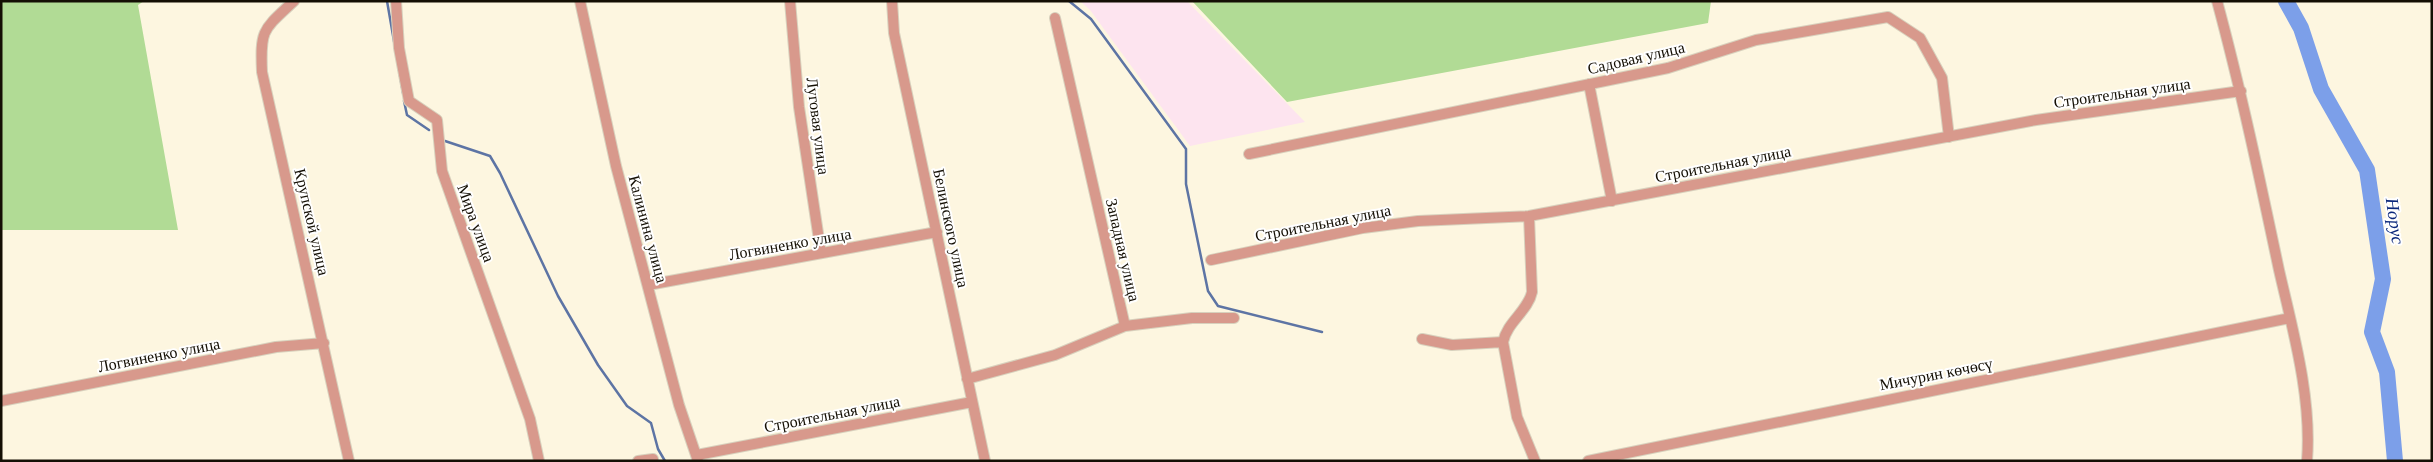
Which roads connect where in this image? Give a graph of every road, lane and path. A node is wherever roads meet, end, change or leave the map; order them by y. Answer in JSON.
{"nodes":[{"id":1,"x":294,"y":1,"type":"edge"},
{"id":2,"x":396,"y":1,"type":"edge"},
{"id":3,"x":580,"y":1,"type":"edge"},
{"id":4,"x":790,"y":1,"type":"edge"},
{"id":5,"x":892,"y":1,"type":"edge"},
{"id":6,"x":2217,"y":1,"type":"edge"},
{"id":7,"x":1055,"y":18,"type":"dead end"},
{"id":8,"x":1589,"y":84,"type":"junction"},
{"id":9,"x":2241,"y":91,"type":"junction"},
{"id":10,"x":1948,"y":137,"type":"junction"},
{"id":11,"x":1249,"y":154,"type":"dead end"},
{"id":12,"x":1612,"y":201,"type":"junction"},
{"id":13,"x":1529,"y":216,"type":"junction"},
{"id":14,"x":938,"y":232,"type":"junction"},
{"id":15,"x":821,"y":253,"type":"junction"},
{"id":16,"x":1210,"y":260,"type":"dead end"},
{"id":17,"x":648,"y":285,"type":"junction"},
{"id":18,"x":1234,"y":318,"type":"dead end"},
{"id":19,"x":2290,"y":318,"type":"junction"},
{"id":20,"x":1125,"y":326,"type":"junction"},
{"id":21,"x":1422,"y":339,"type":"dead end"},
{"id":22,"x":1503,"y":342,"type":"junction"},
{"id":23,"x":324,"y":343,"type":"junction"},
{"id":24,"x":967,"y":379,"type":"junction"},
{"id":25,"x":1,"y":401,"type":"edge"},
{"id":26,"x":972,"y":402,"type":"junction"},
{"id":27,"x":698,"y":458,"type":"edge"},
{"id":28,"x":653,"y":459,"type":"dead end"},
{"id":29,"x":349,"y":461,"type":"edge"},
{"id":30,"x":538,"y":461,"type":"edge"},
{"id":31,"x":638,"y":461,"type":"edge"},
{"id":32,"x":985,"y":461,"type":"edge"},
{"id":33,"x":1535,"y":461,"type":"edge"},
{"id":34,"x":1588,"y":461,"type":"edge"},
{"id":35,"x":2307,"y":461,"type":"edge"}],
"edges":[{"from":1,"to":23,"type":"street","name":"Крупской улица"},
{"from":2,"to":30,"type":"street","name":"Мира улица"},
{"from":3,"to":17,"type":"street","name":"Калинина улица"},
{"from":4,"to":15,"type":"street","name":"Луговая улица"},
{"from":5,"to":14,"type":"street","name":"Белинского улица"},
{"from":6,"to":9,"type":"street"},
{"from":7,"to":20,"type":"street","name":"Западная улица"},
{"from":8,"to":10,"type":"street","name":"Садовая улица"},
{"from":8,"to":11,"type":"street","name":"Садовая улица"},
{"from":8,"to":12,"type":"street"},
{"from":9,"to":10,"type":"street","name":"Строительная улица"},
{"from":9,"to":19,"type":"street"},
{"from":10,"to":12,"type":"street","name":"Строительная улица"},
{"from":12,"to":13,"type":"street","name":"Строительная улица"},
{"from":13,"to":16,"type":"street","name":"Строительная улица"},
{"from":13,"to":22,"type":"street"},
{"from":14,"to":15,"type":"street","name":"Логвиненко улица"},
{"from":14,"to":24,"type":"street","name":"Белинского улица"},
{"from":15,"to":17,"type":"street","name":"Логвиненко улица"},
{"from":17,"to":27,"type":"street","name":"Калинина улица"},
{"from":18,"to":20,"type":"street"},
{"from":19,"to":34,"type":"street","name":"Мичурин көчөсү"},
{"from":19,"to":35,"type":"street"},
{"from":20,"to":24,"type":"street","name":"Западная улица"},
{"from":21,"to":22,"type":"street"},
{"from":22,"to":33,"type":"street"},
{"from":23,"to":25,"type":"street","name":"Логвиненко улица"},
{"from":23,"to":29,"type":"street","name":"Крупской улица"},
{"from":24,"to":26,"type":"street","name":"Белинского улица"},
{"from":26,"to":27,"type":"street","name":"Строительная улица"},
{"from":26,"to":32,"type":"street","name":"Белинского улица"},
{"from":28,"to":31,"type":"street"}]}
